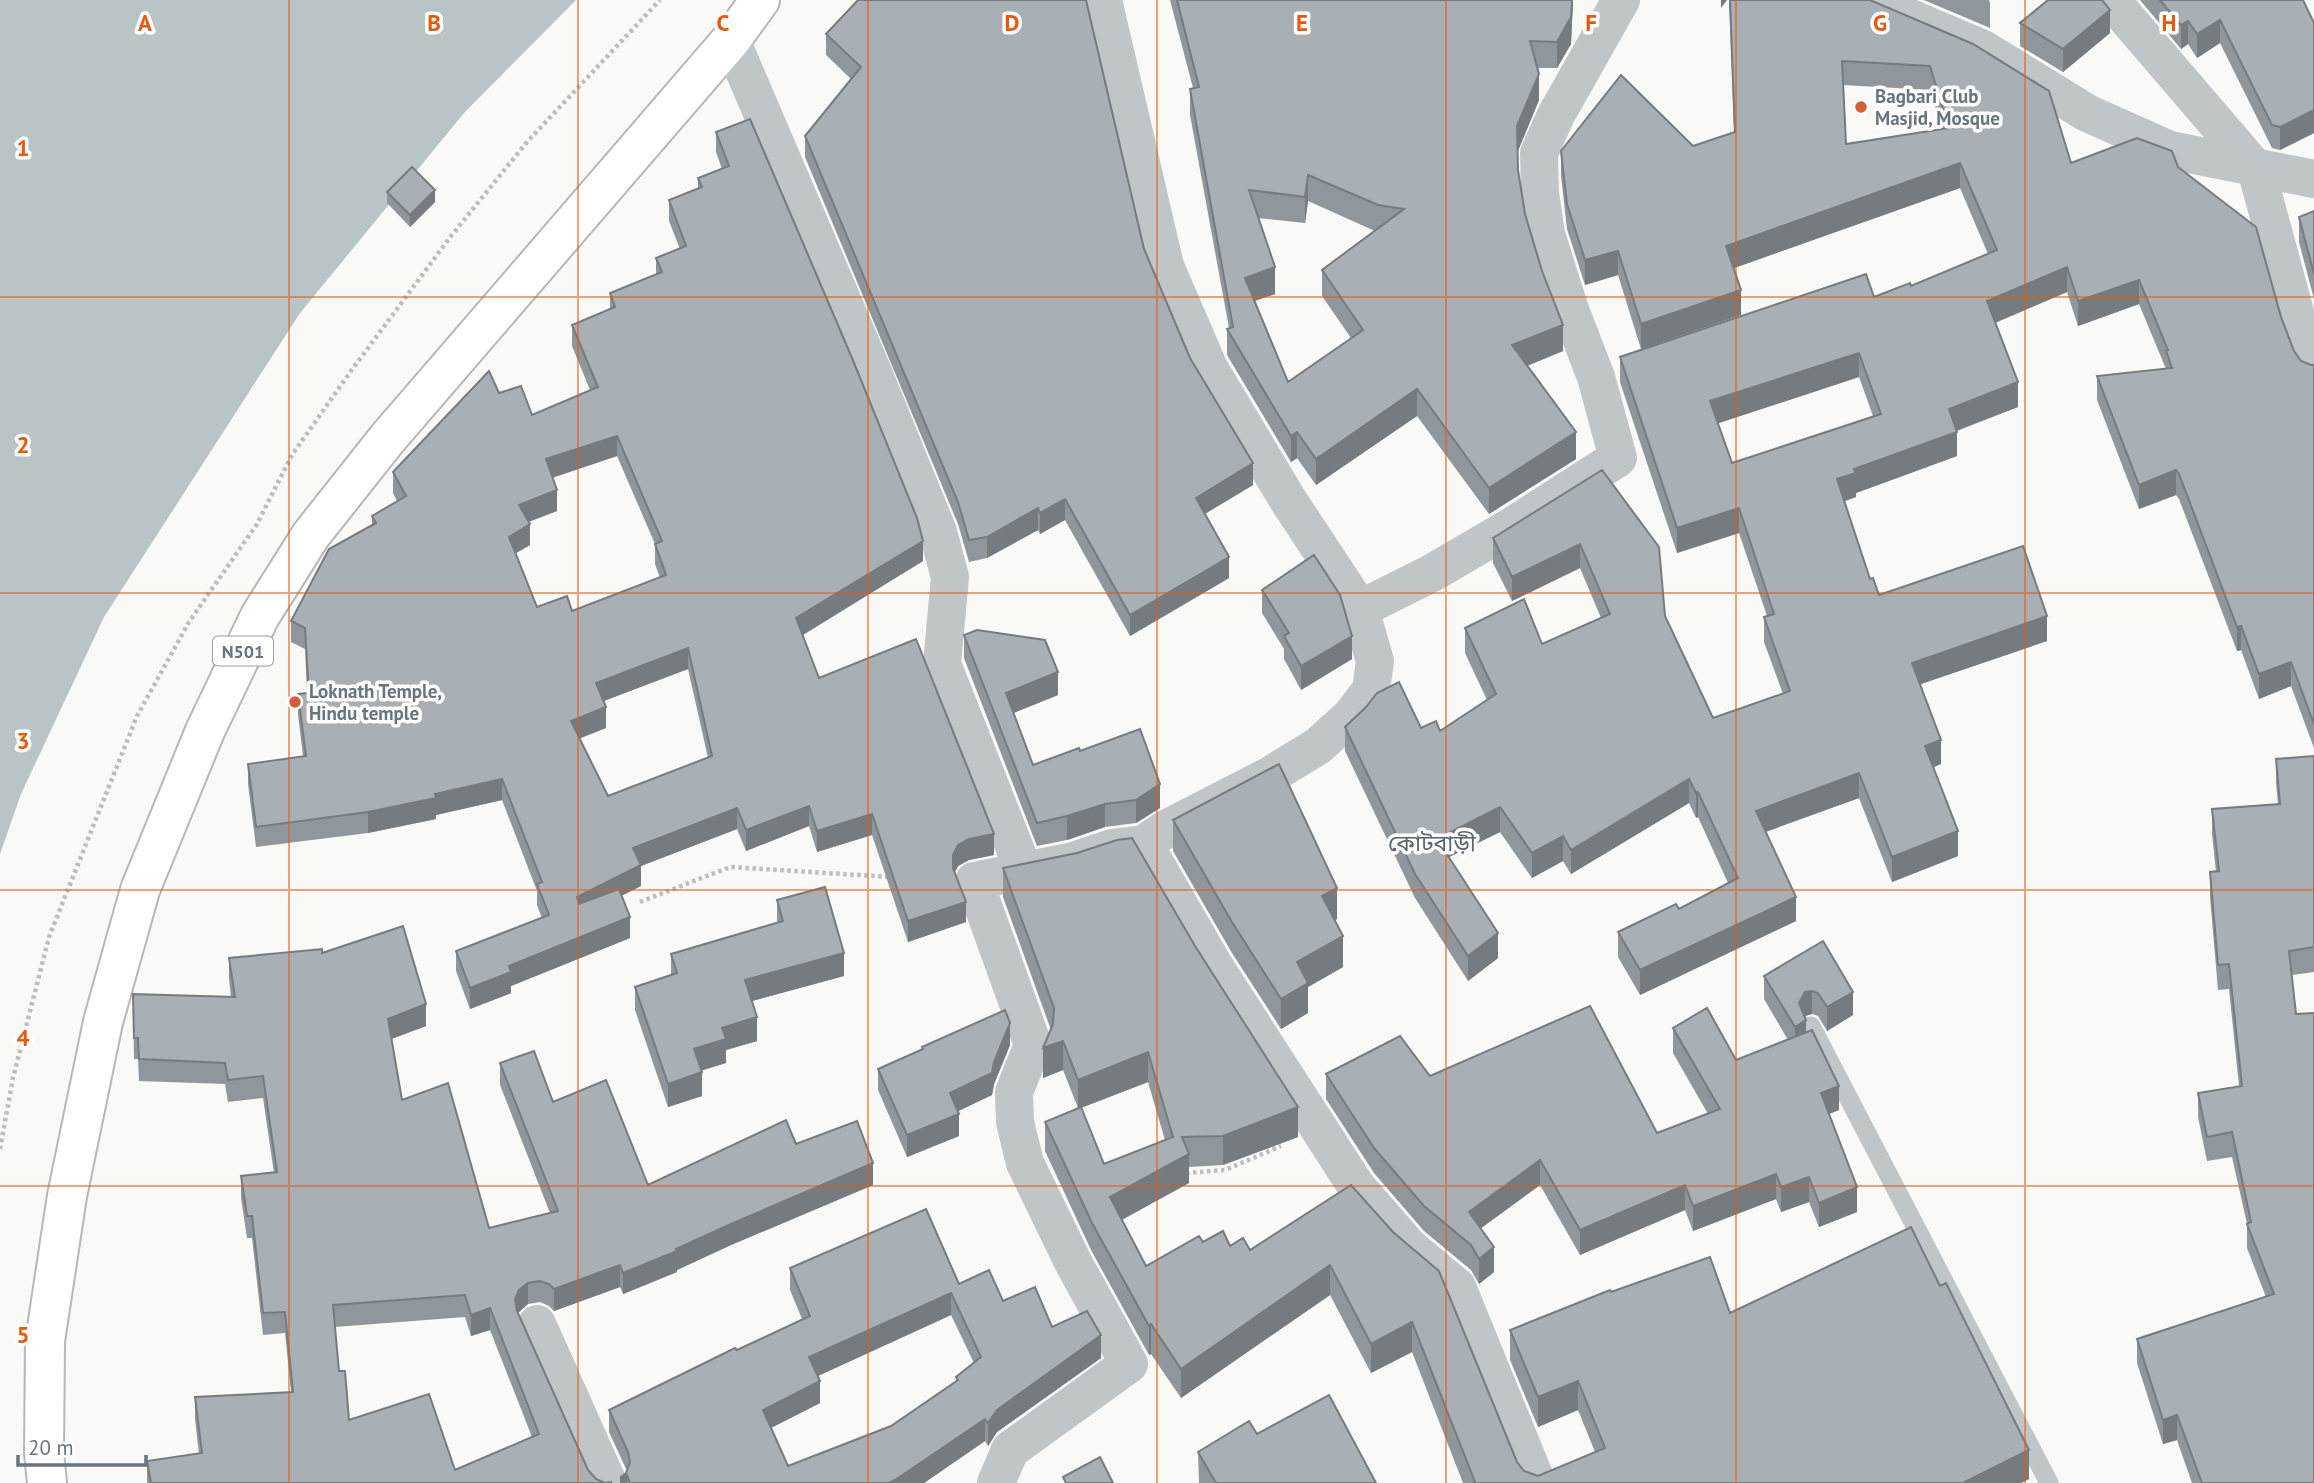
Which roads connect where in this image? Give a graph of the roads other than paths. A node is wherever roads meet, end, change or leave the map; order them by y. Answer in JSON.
{"nodes":[{"id":1,"x":760,"y":0,"type":"edge"},
{"id":2,"x":1103,"y":0,"type":"edge"},
{"id":3,"x":1621,"y":0,"type":"edge"},
{"id":4,"x":1868,"y":0,"type":"edge"},
{"id":5,"x":2111,"y":0,"type":"edge"},
{"id":6,"x":731,"y":40,"type":"junction"},
{"id":7,"x":2256,"y":169,"type":"junction"},
{"id":8,"x":2314,"y":179,"type":"edge"},
{"id":9,"x":2314,"y":368,"type":"edge"},
{"id":10,"x":1360,"y":610,"type":"junction"},
{"id":11,"x":1144,"y":844,"type":"junction"},
{"id":12,"x":1023,"y":869,"type":"junction"},
{"id":13,"x":1811,"y":1026,"type":"dead end"},
{"id":14,"x":537,"y":1324,"type":"dead end"},
{"id":15,"x":41,"y":1473,"type":"edge"},
{"id":16,"x":608,"y":1483,"type":"edge"},
{"id":17,"x":996,"y":1483,"type":"edge"},
{"id":18,"x":1537,"y":1483,"type":"edge"},
{"id":19,"x":2049,"y":1483,"type":"edge"}],
"edges":[{"from":1,"to":6,"type":"highway","number":"N501"},
{"from":2,"to":10,"type":"street"},
{"from":3,"to":10,"type":"street"},
{"from":4,"to":7,"type":"street"},
{"from":5,"to":7,"type":"street"},
{"from":6,"to":12,"type":"street"},
{"from":6,"to":15,"type":"highway","number":"N501"},
{"from":7,"to":8,"type":"street"},
{"from":7,"to":9,"type":"street"},
{"from":10,"to":11,"type":"street"},
{"from":11,"to":12,"type":"street"},
{"from":11,"to":18,"type":"street"},
{"from":12,"to":17,"type":"street"},
{"from":13,"to":19,"type":"lane"},
{"from":14,"to":16,"type":"street"}]}
